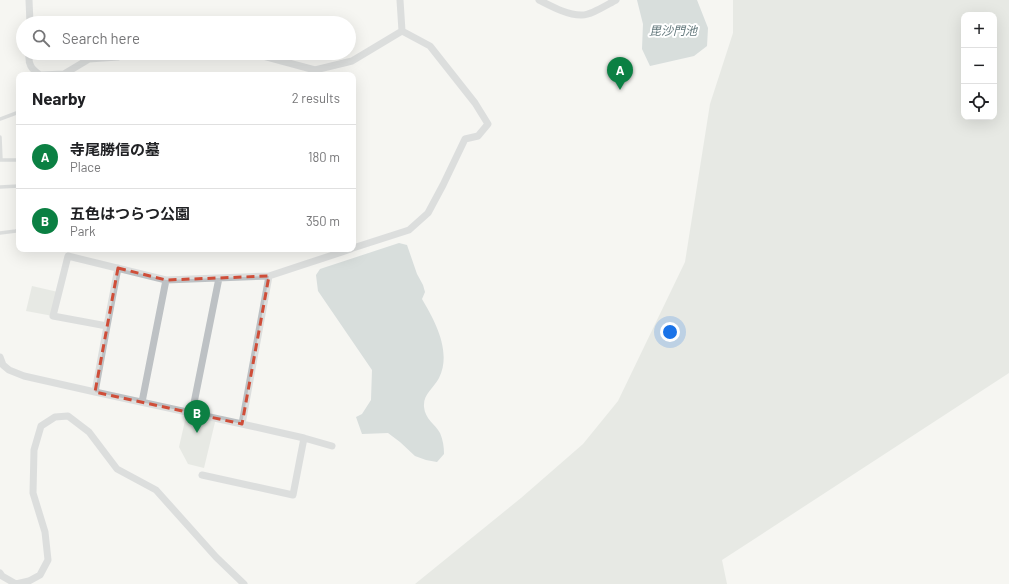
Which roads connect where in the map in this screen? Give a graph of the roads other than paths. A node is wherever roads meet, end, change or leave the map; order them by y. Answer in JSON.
{"nodes":[{"id":1,"x":29,"y":0,"type":"edge"},
{"id":2,"x":400,"y":0,"type":"edge"},
{"id":3,"x":539,"y":0,"type":"edge"},
{"id":4,"x":616,"y":0,"type":"edge"},
{"id":5,"x":30,"y":16,"type":"edge"},
{"id":6,"x":402,"y":31,"type":"junction"},
{"id":7,"x":356,"y":58,"type":"edge"},
{"id":8,"x":28,"y":60,"type":"edge"},
{"id":9,"x":87,"y":60,"type":"edge"},
{"id":10,"x":278,"y":60,"type":"edge"},
{"id":11,"x":352,"y":60,"type":"edge"},
{"id":12,"x":36,"y":72,"type":"edge"},
{"id":13,"x":67,"y":72,"type":"edge"},
{"id":14,"x":16,"y":113,"type":"edge"},
{"id":15,"x":0,"y":119,"type":"edge"},
{"id":16,"x":0,"y":137,"type":"edge"},
{"id":17,"x":0,"y":160,"type":"edge"},
{"id":18,"x":16,"y":160,"type":"edge"},
{"id":19,"x":16,"y":186,"type":"edge"},
{"id":20,"x":0,"y":187,"type":"edge"},
{"id":21,"x":16,"y":231,"type":"edge"},
{"id":22,"x":0,"y":232,"type":"edge"},
{"id":23,"x":356,"y":248,"type":"edge"},
{"id":24,"x":343,"y":252,"type":"edge"},
{"id":25,"x":118,"y":268,"type":"junction"},
{"id":26,"x":269,"y":276,"type":"junction"},
{"id":27,"x":219,"y":278,"type":"junction"},
{"id":28,"x":166,"y":280,"type":"junction"},
{"id":29,"x":107,"y":326,"type":"junction"},
{"id":30,"x":0,"y":357,"type":"edge"},
{"id":31,"x":95,"y":392,"type":"junction"},
{"id":32,"x":142,"y":402,"type":"junction"},
{"id":33,"x":192,"y":413,"type":"junction"},
{"id":34,"x":242,"y":424,"type":"junction"},
{"id":35,"x":304,"y":438,"type":"junction"},
{"id":36,"x":332,"y":446,"type":"dead end"},
{"id":37,"x":202,"y":476,"type":"dead end"},
{"id":38,"x":0,"y":573,"type":"edge"},
{"id":39,"x":244,"y":584,"type":"edge"}],
"edges":[{"from":1,"to":5,"type":"street"},
{"from":2,"to":6,"type":"street"},
{"from":3,"to":4,"type":"street"},
{"from":6,"to":7,"type":"street"},
{"from":6,"to":23,"type":"street"},
{"from":8,"to":12,"type":"street"},
{"from":9,"to":13,"type":"street"},
{"from":10,"to":11,"type":"street"},
{"from":14,"to":15,"type":"lane"},
{"from":16,"to":17,"type":"lane"},
{"from":17,"to":18,"type":"lane"},
{"from":19,"to":20,"type":"lane"},
{"from":21,"to":22,"type":"lane"},
{"from":24,"to":26,"type":"street"},
{"from":25,"to":28,"type":"street"},
{"from":25,"to":29,"type":"street"},
{"from":25,"to":29,"type":"street"},
{"from":26,"to":27,"type":"street"},
{"from":26,"to":34,"type":"street"},
{"from":27,"to":28,"type":"street"},
{"from":27,"to":33,"type":"street"},
{"from":28,"to":32,"type":"street"},
{"from":29,"to":31,"type":"street"},
{"from":30,"to":31,"type":"street"},
{"from":31,"to":32,"type":"street"},
{"from":32,"to":33,"type":"street"},
{"from":33,"to":34,"type":"street"},
{"from":34,"to":35,"type":"street"},
{"from":35,"to":36,"type":"street"},
{"from":35,"to":37,"type":"street"},
{"from":38,"to":39,"type":"street"}]}
